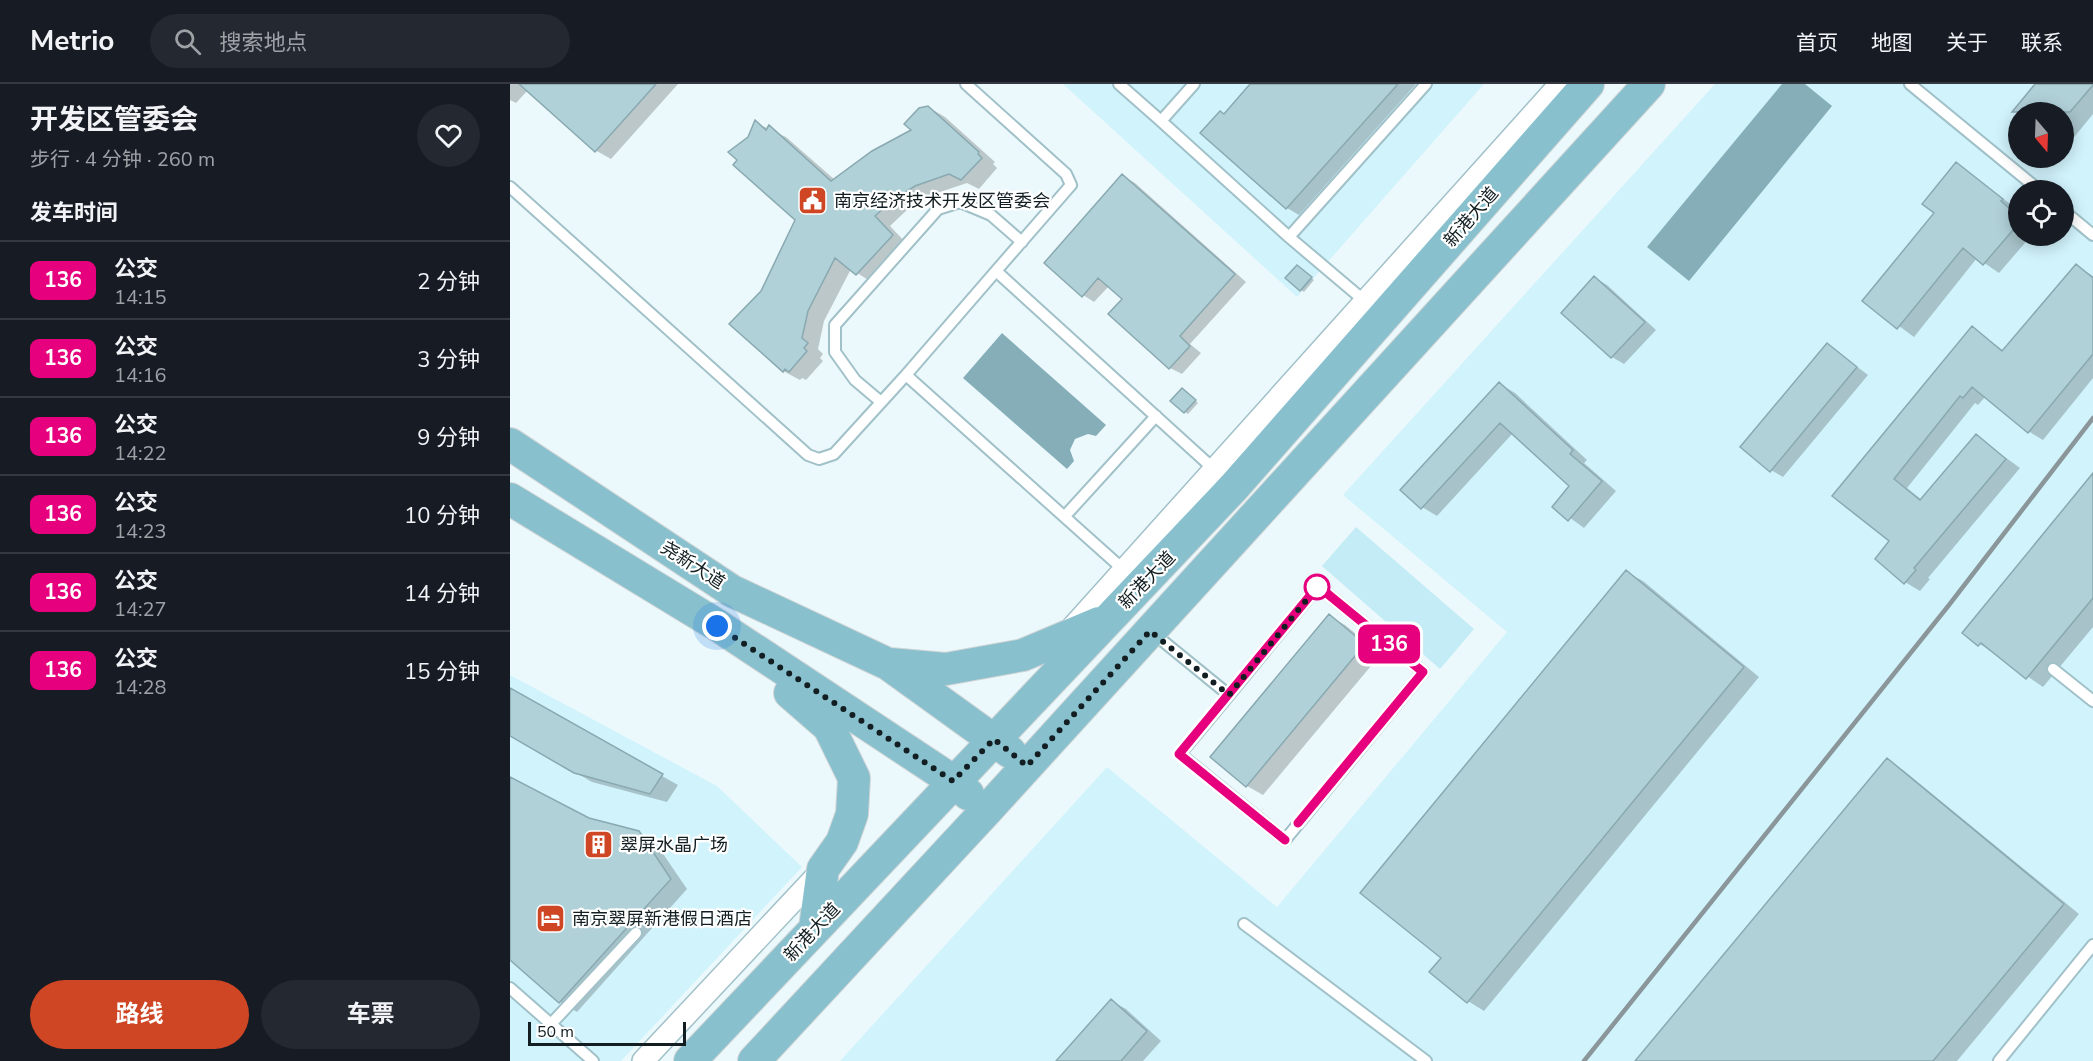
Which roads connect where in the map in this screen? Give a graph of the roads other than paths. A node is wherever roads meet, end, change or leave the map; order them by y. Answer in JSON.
{"nodes":[{"id":1,"x":966,"y":84,"type":"edge"},
{"id":2,"x":1119,"y":84,"type":"edge"},
{"id":3,"x":1194,"y":84,"type":"edge"},
{"id":4,"x":1426,"y":84,"type":"edge"},
{"id":5,"x":1560,"y":84,"type":"edge"},
{"id":6,"x":1588,"y":84,"type":"edge"},
{"id":7,"x":1649,"y":84,"type":"edge"},
{"id":8,"x":1910,"y":84,"type":"edge"},
{"id":9,"x":1161,"y":121,"type":"junction"},
{"id":10,"x":2027,"y":180,"type":"edge"},
{"id":11,"x":510,"y":187,"type":"edge"},
{"id":12,"x":2074,"y":220,"type":"edge"},
{"id":13,"x":2093,"y":235,"type":"edge"},
{"id":14,"x":1289,"y":237,"type":"junction"},
{"id":15,"x":1022,"y":242,"type":"junction"},
{"id":16,"x":996,"y":271,"type":"junction"},
{"id":17,"x":1374,"y":309,"type":"junction"},
{"id":18,"x":906,"y":375,"type":"junction"},
{"id":19,"x":881,"y":402,"type":"junction"},
{"id":20,"x":1156,"y":416,"type":"junction"},
{"id":21,"x":510,"y":444,"type":"edge"},
{"id":22,"x":1224,"y":478,"type":"junction"},
{"id":23,"x":510,"y":499,"type":"edge"},
{"id":24,"x":1065,"y":516,"type":"junction"},
{"id":25,"x":1133,"y":578,"type":"junction"},
{"id":26,"x":1111,"y":618,"type":"junction"},
{"id":27,"x":717,"y":626,"type":"junction"},
{"id":28,"x":1150,"y":631,"type":"junction"},
{"id":29,"x":1063,"y":638,"type":"junction"},
{"id":30,"x":888,"y":664,"type":"junction"},
{"id":31,"x":2053,"y":669,"type":"dead end"},
{"id":32,"x":1229,"y":695,"type":"junction"},
{"id":33,"x":2093,"y":701,"type":"edge"},
{"id":34,"x":994,"y":739,"type":"junction"},
{"id":35,"x":1027,"y":766,"type":"junction"},
{"id":36,"x":953,"y":781,"type":"junction"},
{"id":37,"x":987,"y":810,"type":"junction"},
{"id":38,"x":823,"y":869,"type":"junction"},
{"id":39,"x":1244,"y":924,"type":"dead end"},
{"id":40,"x":815,"y":928,"type":"junction"},
{"id":41,"x":636,"y":933,"type":"dead end"},
{"id":42,"x":2093,"y":945,"type":"edge"},
{"id":43,"x":510,"y":988,"type":"edge"},
{"id":44,"x":551,"y":1024,"type":"junction"},
{"id":45,"x":593,"y":1061,"type":"edge"},
{"id":46,"x":643,"y":1061,"type":"edge"},
{"id":47,"x":690,"y":1061,"type":"edge"},
{"id":48,"x":754,"y":1061,"type":"edge"},
{"id":49,"x":1426,"y":1061,"type":"edge"},
{"id":50,"x":1999,"y":1061,"type":"edge"}],
"edges":[{"from":1,"to":15,"type":"lane"},
{"from":2,"to":9,"type":"lane"},
{"from":3,"to":9,"type":"lane"},
{"from":4,"to":14,"type":"lane"},
{"from":5,"to":17,"type":"street"},
{"from":6,"to":17,"type":"main road","name":"新港大道"},
{"from":7,"to":28,"type":"main road","name":"新港大道"},
{"from":8,"to":10,"type":"lane"},
{"from":9,"to":14,"type":"lane"},
{"from":11,"to":19,"type":"lane"},
{"from":12,"to":13,"type":"lane"},
{"from":14,"to":17,"type":"lane"},
{"from":15,"to":16,"type":"lane"},
{"from":15,"to":19,"type":"lane"},
{"from":16,"to":18,"type":"lane"},
{"from":16,"to":20,"type":"lane"},
{"from":17,"to":22,"type":"main road","name":"新港大道"},
{"from":18,"to":19,"type":"lane"},
{"from":18,"to":24,"type":"lane"},
{"from":20,"to":22,"type":"lane"},
{"from":20,"to":24,"type":"lane"},
{"from":21,"to":30,"type":"main road","name":"尧新大道"},
{"from":22,"to":25,"type":"main road","name":"新港大道"},
{"from":23,"to":27,"type":"main road"},
{"from":24,"to":25,"type":"lane"},
{"from":25,"to":26,"type":"main road","name":"新港大道"},
{"from":25,"to":29,"type":"street"},
{"from":26,"to":29,"type":"main road","name":"尧新大道"},
{"from":26,"to":34,"type":"main road","name":"新港大道"},
{"from":27,"to":36,"type":"main road"},
{"from":27,"to":38,"type":"main road"},
{"from":28,"to":32,"type":"lane"},
{"from":28,"to":35,"type":"main road","name":"新港大道"},
{"from":29,"to":30,"type":"main road","name":"尧新大道"},
{"from":30,"to":34,"type":"main road","name":"尧新大道"},
{"from":31,"to":33,"type":"lane"},
{"from":32,"to":32,"type":"lane"},
{"from":34,"to":35,"type":"main road","name":"尧新大道"},
{"from":34,"to":36,"type":"main road","name":"新港大道"},
{"from":35,"to":37,"type":"main road","name":"新港大道"},
{"from":36,"to":37,"type":"main road"},
{"from":36,"to":40,"type":"main road","name":"新港大道"},
{"from":37,"to":48,"type":"main road","name":"新港大道"},
{"from":38,"to":40,"type":"main road"},
{"from":38,"to":46,"type":"street"},
{"from":39,"to":49,"type":"lane"},
{"from":40,"to":47,"type":"main road","name":"新港大道"},
{"from":41,"to":44,"type":"lane"},
{"from":42,"to":50,"type":"lane"},
{"from":43,"to":44,"type":"lane"},
{"from":44,"to":45,"type":"lane"}]}
